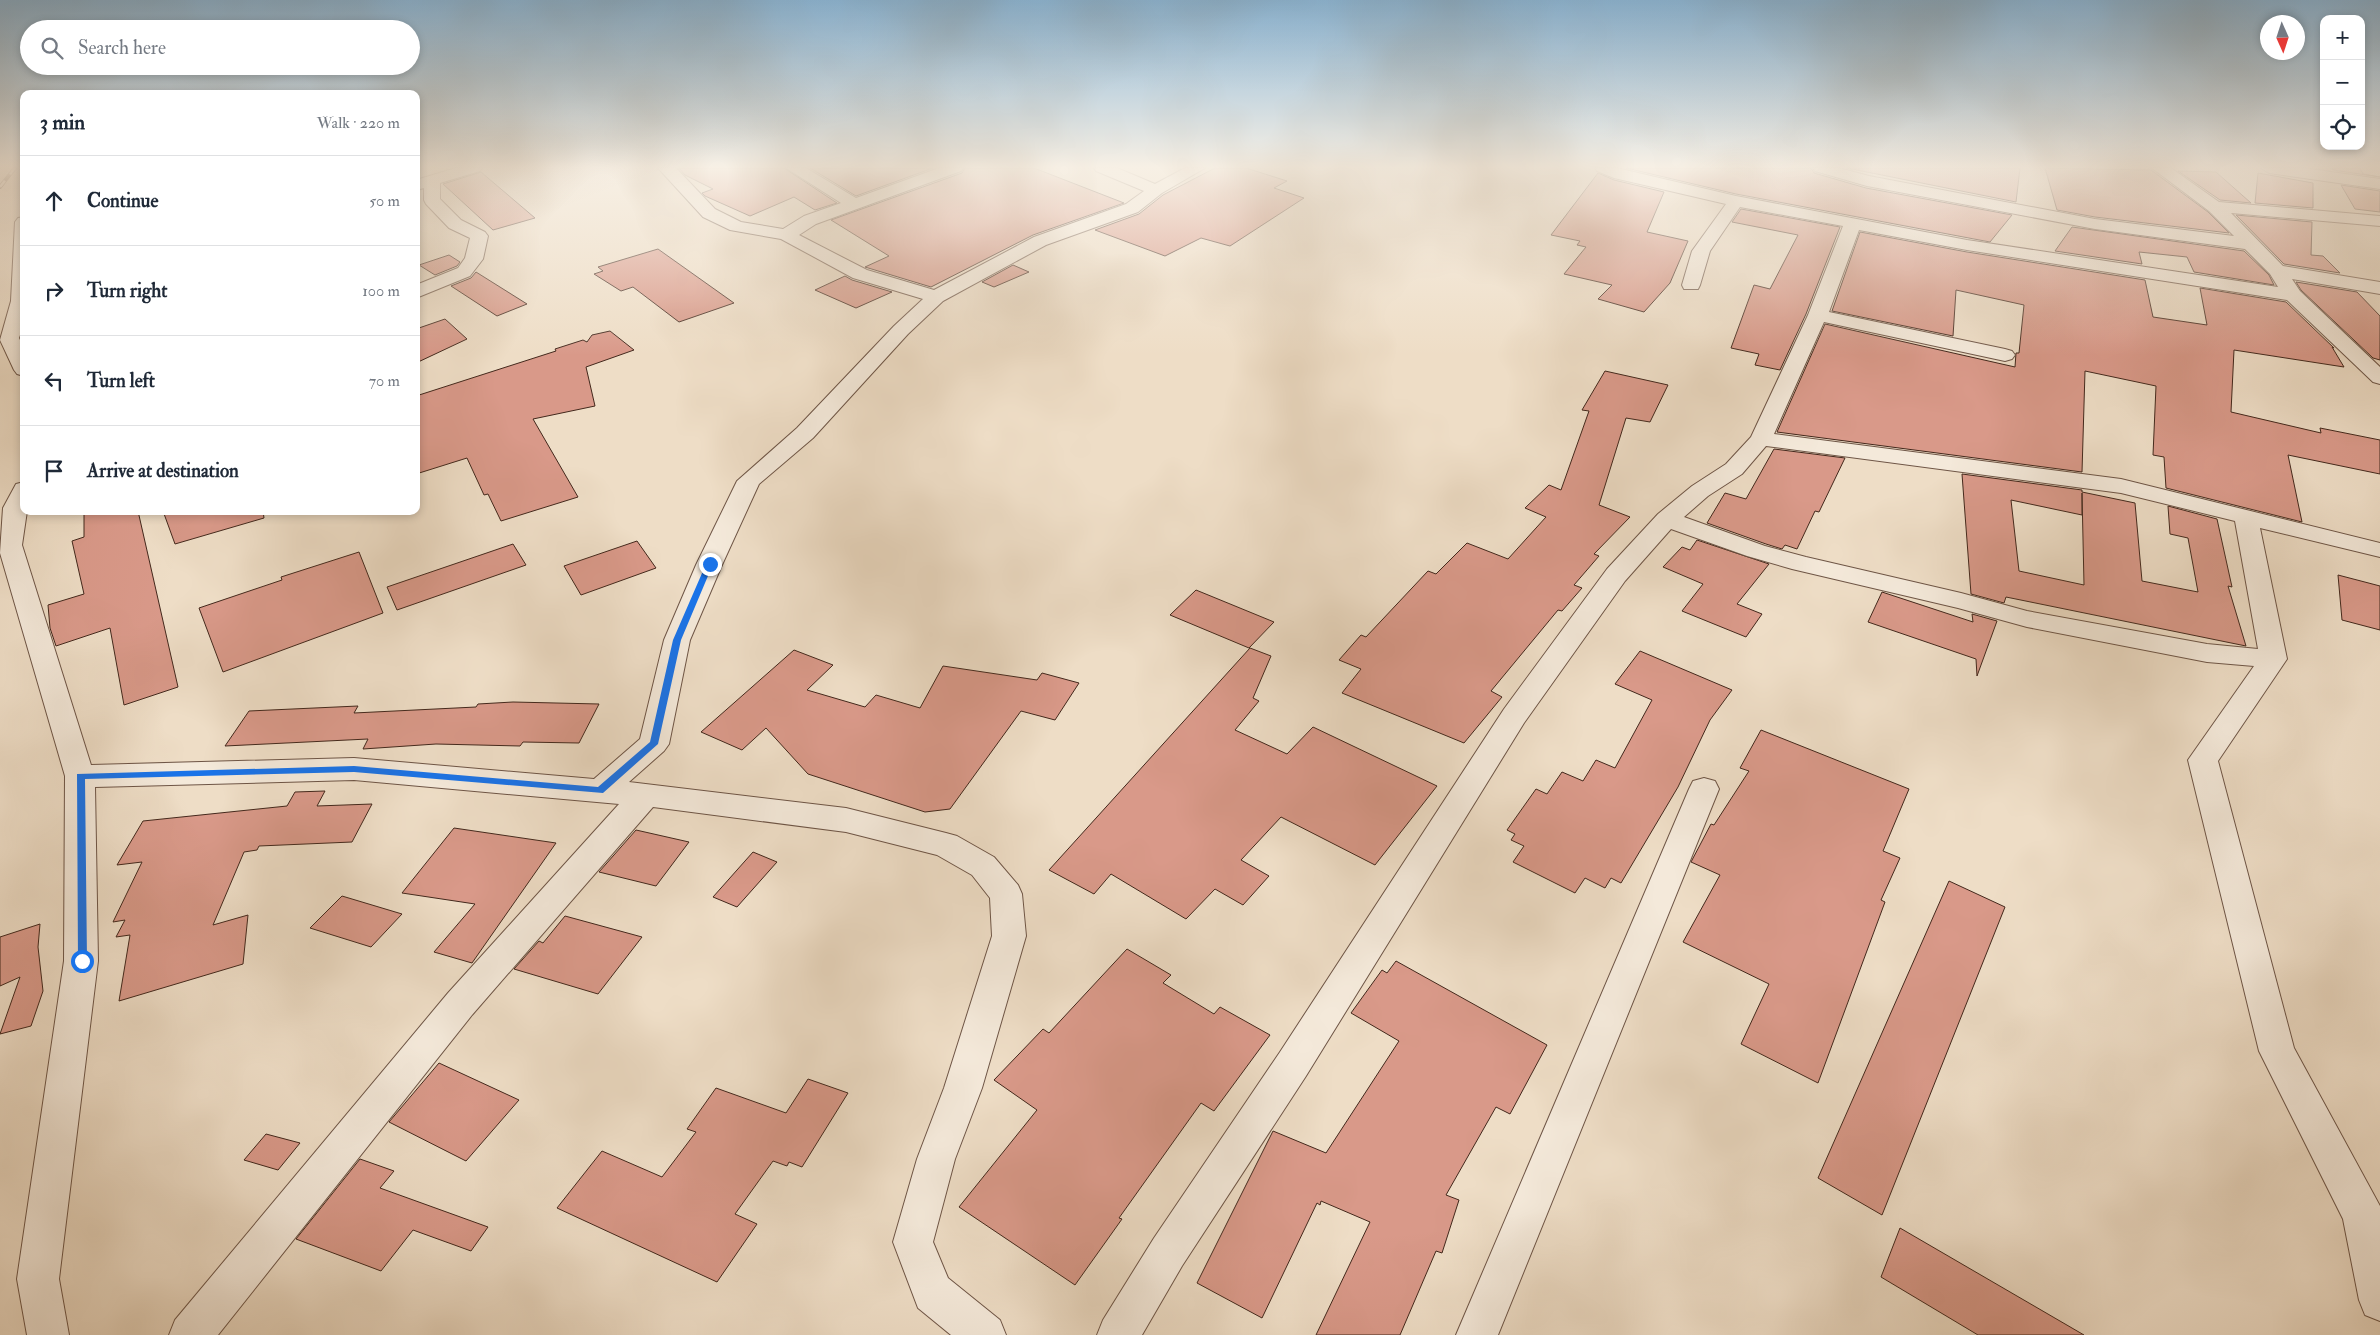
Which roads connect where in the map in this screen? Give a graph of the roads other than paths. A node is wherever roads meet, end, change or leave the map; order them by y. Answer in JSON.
{"nodes":[{"id":1,"x":468,"y":230,"type":"edge"},
{"id":2,"x":760,"y":230,"type":"edge"},
{"id":3,"x":794,"y":230,"type":"edge"},
{"id":4,"x":1070,"y":230,"type":"edge"},
{"id":5,"x":1716,"y":230,"type":"edge"},
{"id":6,"x":1850,"y":230,"type":"edge"},
{"id":7,"x":1896,"y":230,"type":"edge"},
{"id":8,"x":2144,"y":230,"type":"edge"},
{"id":9,"x":2238,"y":230,"type":"edge"},
{"id":10,"x":786,"y":235,"type":"junction"},
{"id":11,"x":2251,"y":244,"type":"junction"},
{"id":12,"x":2277,"y":271,"type":"junction"},
{"id":13,"x":1691,"y":285,"type":"dead end"},
{"id":14,"x":2380,"y":288,"type":"edge"},
{"id":15,"x":420,"y":290,"type":"edge"},
{"id":16,"x":2293,"y":295,"type":"junction"},
{"id":17,"x":936,"y":297,"type":"junction"},
{"id":18,"x":20,"y":298,"type":"edge"},
{"id":19,"x":1818,"y":315,"type":"junction"},
{"id":20,"x":2005,"y":355,"type":"dead end"},
{"id":21,"x":20,"y":358,"type":"edge"},
{"id":22,"x":2372,"y":366,"type":"edge"},
{"id":23,"x":2380,"y":378,"type":"edge"},
{"id":24,"x":1761,"y":439,"type":"junction"},
{"id":25,"x":20,"y":497,"type":"edge"},
{"id":26,"x":2246,"y":516,"type":"junction"},
{"id":27,"x":1667,"y":520,"type":"junction"},
{"id":28,"x":5,"y":546,"type":"edge"},
{"id":29,"x":2380,"y":550,"type":"edge"},
{"id":30,"x":2273,"y":659,"type":"junction"},
{"id":31,"x":80,"y":776,"type":"junction"},
{"id":32,"x":1704,"y":789,"type":"dead end"},
{"id":33,"x":600,"y":791,"type":"junction"},
{"id":34,"x":646,"y":795,"type":"junction"},
{"id":35,"x":2370,"y":1227,"type":"edge"},
{"id":36,"x":2380,"y":1300,"type":"edge"},
{"id":37,"x":48,"y":1335,"type":"edge"},
{"id":38,"x":190,"y":1335,"type":"edge"},
{"id":39,"x":985,"y":1335,"type":"edge"},
{"id":40,"x":1118,"y":1335,"type":"edge"},
{"id":41,"x":1477,"y":1335,"type":"edge"}],
"edges":[{"from":1,"to":15,"type":"street"},
{"from":2,"to":10,"type":"street"},
{"from":3,"to":10,"type":"street"},
{"from":4,"to":17,"type":"street"},
{"from":5,"to":13,"type":"street"},
{"from":6,"to":19,"type":"street"},
{"from":7,"to":16,"type":"street"},
{"from":8,"to":11,"type":"street"},
{"from":9,"to":11,"type":"street"},
{"from":10,"to":17,"type":"street"},
{"from":11,"to":12,"type":"street"},
{"from":12,"to":14,"type":"street"},
{"from":12,"to":16,"type":"street"},
{"from":16,"to":22,"type":"street"},
{"from":17,"to":33,"type":"street"},
{"from":18,"to":21,"type":"street"},
{"from":19,"to":20,"type":"street"},
{"from":19,"to":24,"type":"street"},
{"from":22,"to":23,"type":"street"},
{"from":24,"to":26,"type":"street"},
{"from":24,"to":27,"type":"street"},
{"from":25,"to":28,"type":"street"},
{"from":26,"to":29,"type":"street"},
{"from":26,"to":30,"type":"street"},
{"from":27,"to":30,"type":"street"},
{"from":27,"to":40,"type":"street"},
{"from":28,"to":31,"type":"street"},
{"from":30,"to":35,"type":"street"},
{"from":31,"to":33,"type":"street"},
{"from":31,"to":37,"type":"street"},
{"from":32,"to":41,"type":"street"},
{"from":33,"to":34,"type":"street"},
{"from":34,"to":38,"type":"street"},
{"from":34,"to":39,"type":"street"},
{"from":35,"to":36,"type":"street"}]}
